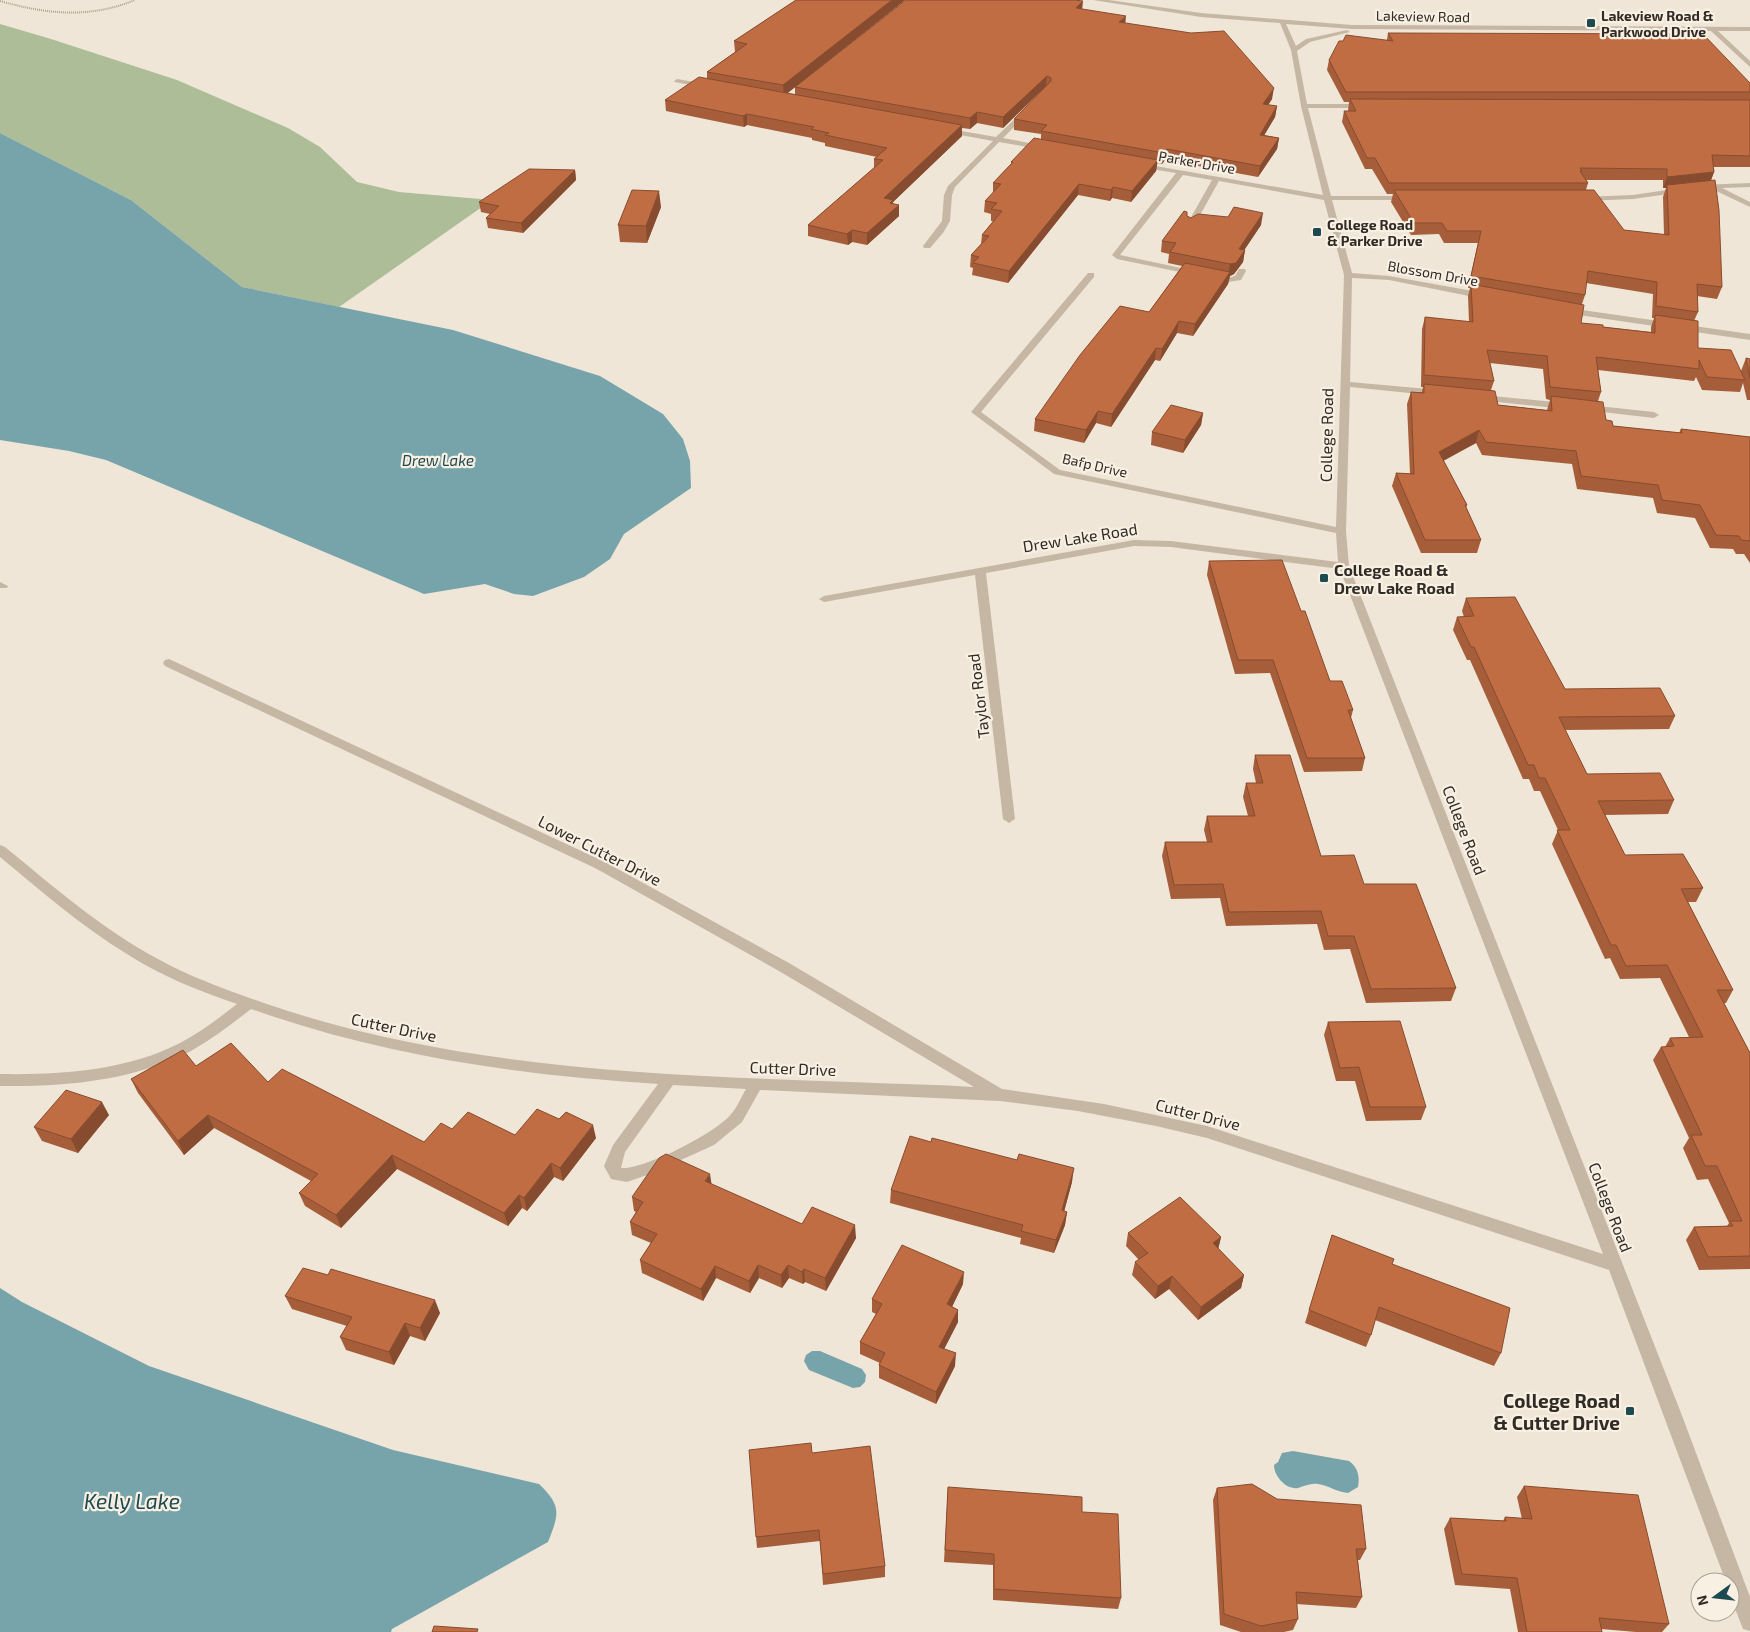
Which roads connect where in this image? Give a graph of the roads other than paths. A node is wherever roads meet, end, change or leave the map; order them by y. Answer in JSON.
{"nodes":[{"id":1,"x":1096,"y":0,"type":"edge"},
{"id":2,"x":1283,"y":23,"type":"junction"},
{"id":3,"x":1381,"y":28,"type":"junction"},
{"id":4,"x":1713,"y":29,"type":"junction"},
{"id":5,"x":1750,"y":30,"type":"edge"},
{"id":6,"x":1294,"y":50,"type":"junction"},
{"id":7,"x":1750,"y":65,"type":"edge"},
{"id":8,"x":677,"y":81,"type":"dead end"},
{"id":9,"x":716,"y":88,"type":"edge"},
{"id":10,"x":1032,"y":104,"type":"edge"},
{"id":11,"x":1304,"y":106,"type":"junction"},
{"id":12,"x":1378,"y":106,"type":"edge"},
{"id":13,"x":940,"y":129,"type":"edge"},
{"id":14,"x":998,"y":140,"type":"junction"},
{"id":15,"x":1055,"y":150,"type":"edge"},
{"id":16,"x":1132,"y":164,"type":"edge"},
{"id":17,"x":1180,"y":172,"type":"junction"},
{"id":18,"x":1217,"y":178,"type":"junction"},
{"id":19,"x":1750,"y":185,"type":"edge"},
{"id":20,"x":1704,"y":187,"type":"junction"},
{"id":21,"x":1329,"y":198,"type":"junction"},
{"id":22,"x":1414,"y":198,"type":"edge"},
{"id":23,"x":1570,"y":199,"type":"edge"},
{"id":24,"x":1750,"y":205,"type":"edge"},
{"id":25,"x":1190,"y":226,"type":"edge"},
{"id":26,"x":927,"y":246,"type":"dead end"},
{"id":27,"x":1242,"y":272,"type":"edge"},
{"id":28,"x":1091,"y":275,"type":"dead end"},
{"id":29,"x":1348,"y":275,"type":"junction"},
{"id":30,"x":1490,"y":297,"type":"edge"},
{"id":31,"x":1556,"y":309,"type":"edge"},
{"id":32,"x":1750,"y":337,"type":"edge"},
{"id":33,"x":1344,"y":384,"type":"junction"},
{"id":34,"x":1450,"y":394,"type":"edge"},
{"id":35,"x":1470,"y":396,"type":"edge"},
{"id":36,"x":1654,"y":415,"type":"dead end"},
{"id":37,"x":1342,"y":531,"type":"junction"},
{"id":38,"x":1344,"y":566,"type":"junction"},
{"id":39,"x":980,"y":570,"type":"junction"},
{"id":40,"x":824,"y":599,"type":"dead end"},
{"id":41,"x":169,"y":663,"type":"dead end"},
{"id":42,"x":1009,"y":819,"type":"dead end"},
{"id":43,"x":0,"y":850,"type":"edge"},
{"id":44,"x":248,"y":1004,"type":"junction"},
{"id":45,"x":0,"y":1080,"type":"edge"},
{"id":46,"x":669,"y":1080,"type":"junction"},
{"id":47,"x":756,"y":1084,"type":"junction"},
{"id":48,"x":1000,"y":1095,"type":"junction"},
{"id":49,"x":1614,"y":1264,"type":"junction"},
{"id":50,"x":1750,"y":1622,"type":"edge"}],
"edges":[{"from":1,"to":2,"type":"street","name":"Lakeview Road"},
{"from":2,"to":3,"type":"street","name":"Lakeview Road"},
{"from":2,"to":6,"type":"street","name":"College Road"},
{"from":3,"to":4,"type":"street","name":"Lakeview Road"},
{"from":3,"to":6,"type":"street"},
{"from":4,"to":5,"type":"street","name":"Lakeview Road"},
{"from":4,"to":7,"type":"street"},
{"from":6,"to":11,"type":"street","name":"College Road"},
{"from":8,"to":9,"type":"street"},
{"from":10,"to":14,"type":"street"},
{"from":11,"to":12,"type":"street"},
{"from":11,"to":21,"type":"street","name":"College Road"},
{"from":13,"to":14,"type":"street"},
{"from":14,"to":15,"type":"street"},
{"from":14,"to":26,"type":"street"},
{"from":16,"to":17,"type":"street","name":"Parker Drive"},
{"from":17,"to":18,"type":"street","name":"Parker Drive"},
{"from":17,"to":27,"type":"street"},
{"from":18,"to":21,"type":"street","name":"Parker Drive"},
{"from":18,"to":25,"type":"street"},
{"from":19,"to":20,"type":"street"},
{"from":20,"to":23,"type":"street"},
{"from":20,"to":24,"type":"street"},
{"from":21,"to":22,"type":"street","name":"Parker Drive"},
{"from":21,"to":29,"type":"street","name":"College Road"},
{"from":28,"to":37,"type":"street","name":"Bafp Drive"},
{"from":29,"to":30,"type":"street","name":"Blossom Drive"},
{"from":29,"to":33,"type":"street","name":"College Road"},
{"from":31,"to":32,"type":"street"},
{"from":33,"to":34,"type":"street"},
{"from":33,"to":37,"type":"street","name":"College Road"},
{"from":35,"to":36,"type":"street"},
{"from":37,"to":38,"type":"street","name":"College Road"},
{"from":38,"to":39,"type":"street","name":"Drew Lake Road"},
{"from":38,"to":49,"type":"street","name":"College Road"},
{"from":39,"to":40,"type":"street","name":"Drew Lake Road"},
{"from":39,"to":42,"type":"street","name":"Taylor Road"},
{"from":41,"to":48,"type":"street","name":"Lower Cutter Drive"},
{"from":43,"to":44,"type":"street","name":"Cutter Drive"},
{"from":44,"to":45,"type":"street"},
{"from":44,"to":46,"type":"street","name":"Cutter Drive"},
{"from":46,"to":47,"type":"street","name":"Cutter Drive"},
{"from":46,"to":47,"type":"street"},
{"from":47,"to":48,"type":"street","name":"Cutter Drive"},
{"from":48,"to":49,"type":"street","name":"Cutter Drive"},
{"from":49,"to":50,"type":"street","name":"College Road"}]}
